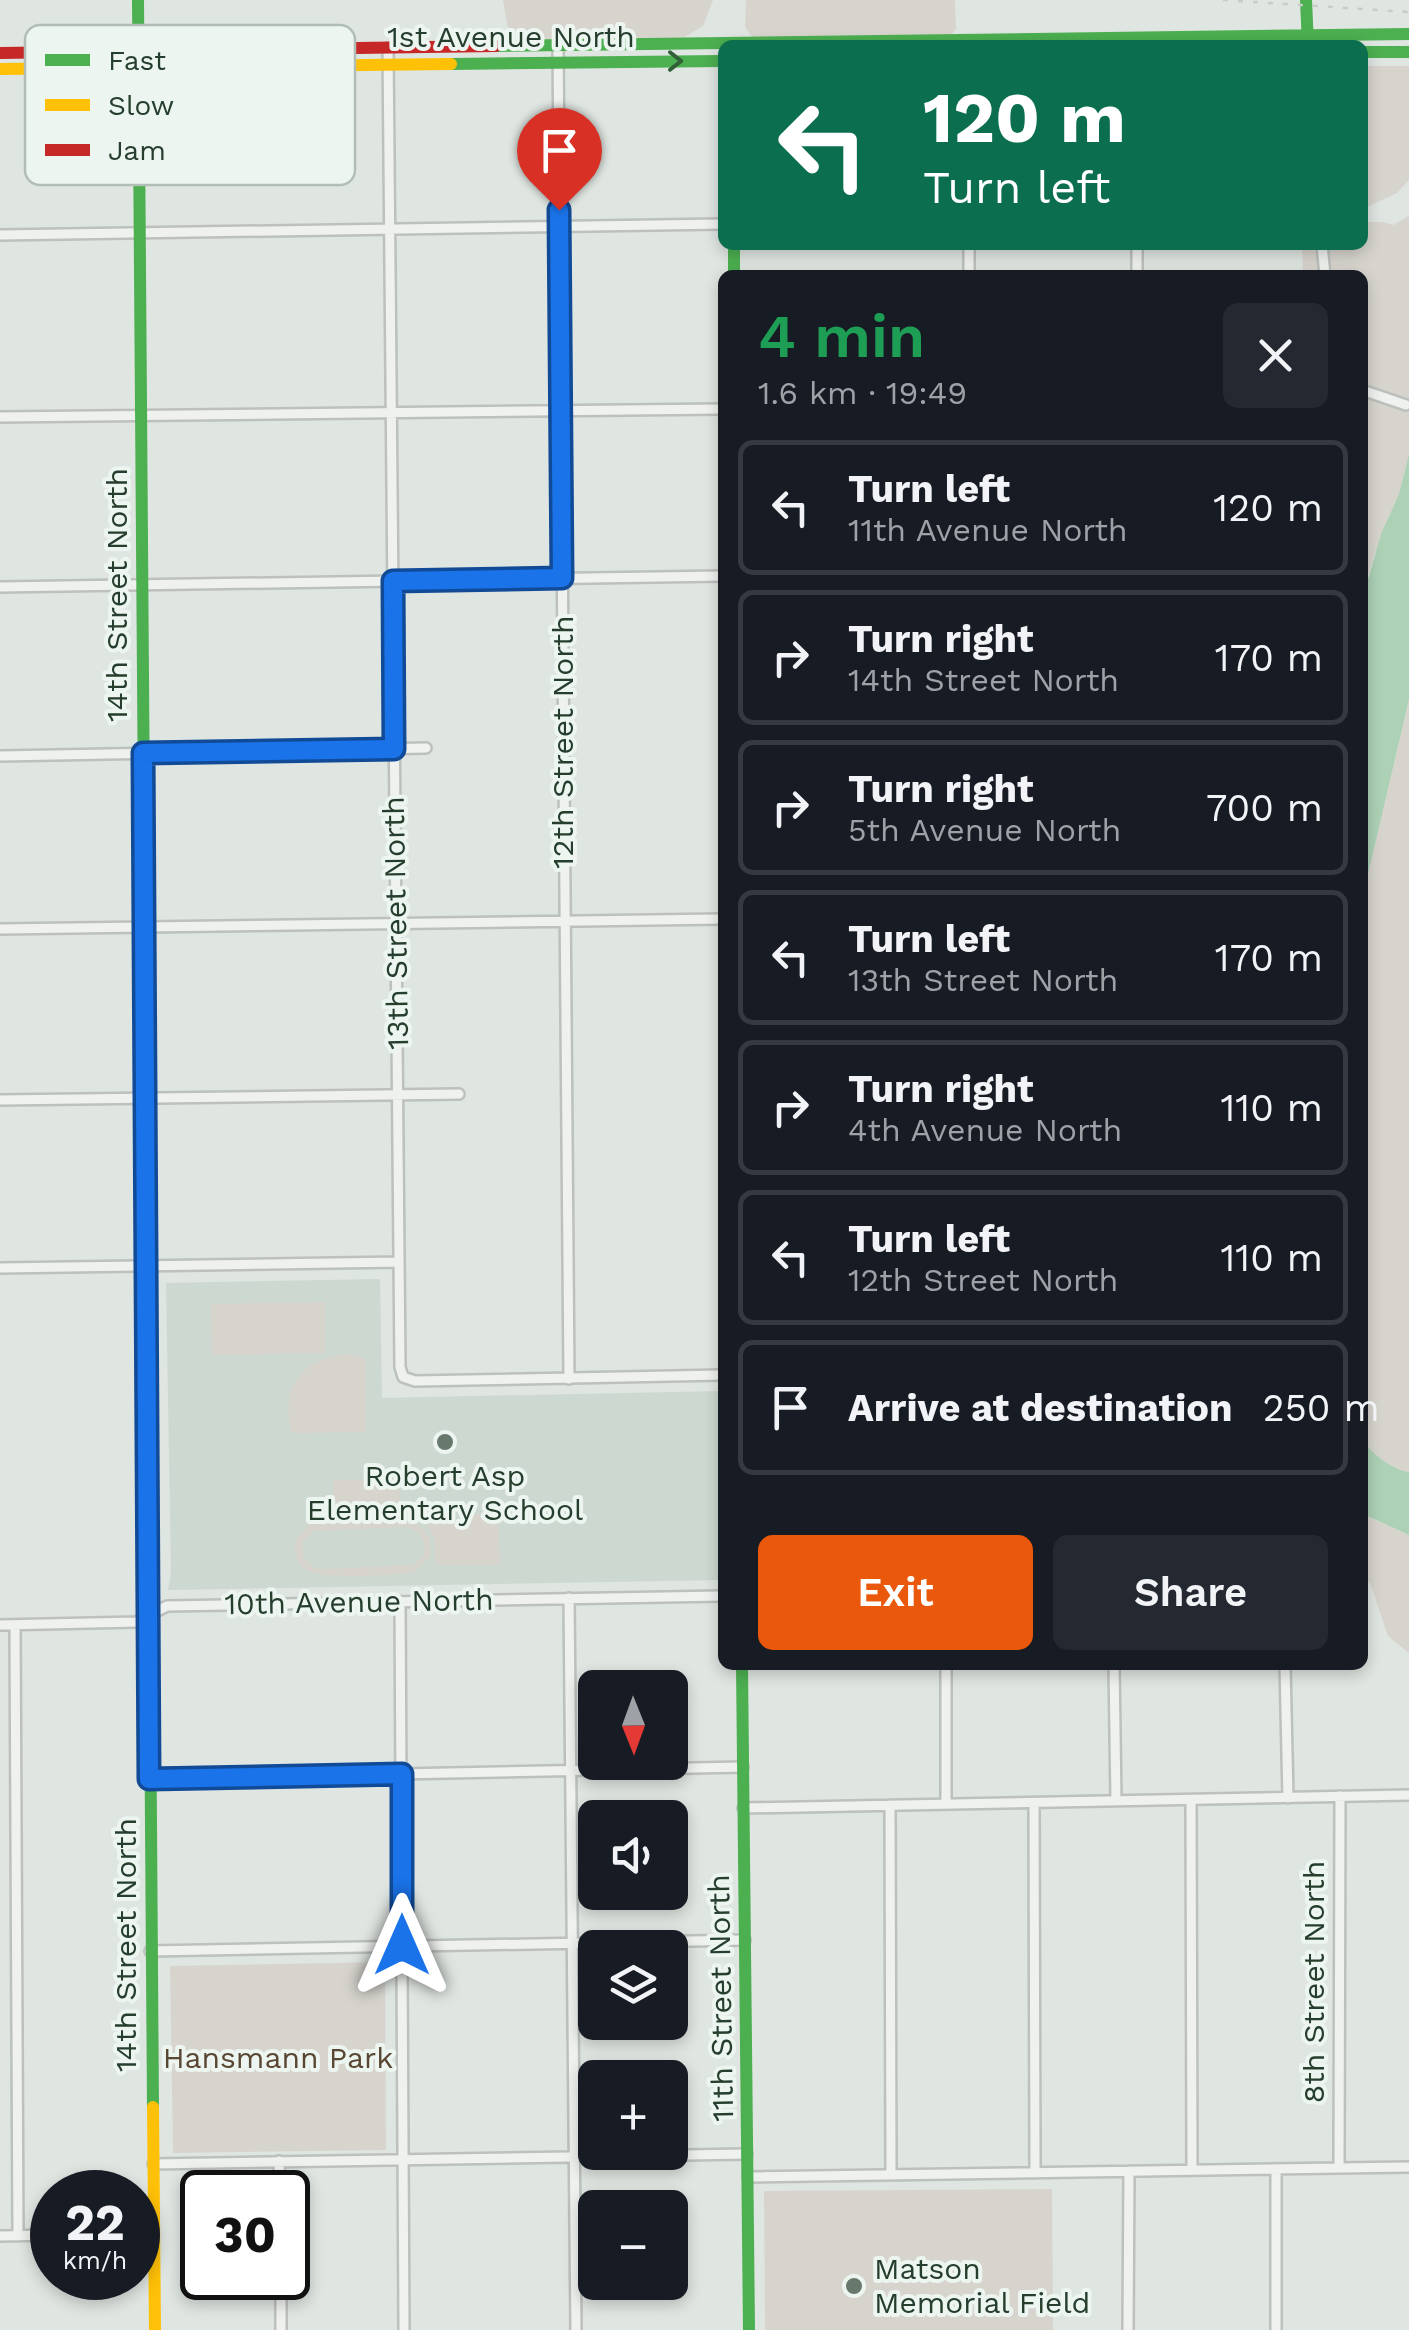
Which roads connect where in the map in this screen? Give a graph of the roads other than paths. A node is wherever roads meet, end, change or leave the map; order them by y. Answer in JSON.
{"nodes":[{"id":1,"x":138,"y":0,"type":"edge"},
{"id":2,"x":1306,"y":0,"type":"edge"},
{"id":3,"x":138,"y":25,"type":"edge"},
{"id":4,"x":1409,"y":34,"type":"edge"},
{"id":5,"x":1307,"y":40,"type":"edge"},
{"id":6,"x":718,"y":45,"type":"edge"},
{"id":7,"x":558,"y":46,"type":"junction"},
{"id":8,"x":388,"y":48,"type":"junction"},
{"id":9,"x":355,"y":49,"type":"edge"},
{"id":10,"x":1368,"y":52,"type":"edge"},
{"id":11,"x":1409,"y":52,"type":"edge"},
{"id":12,"x":0,"y":53,"type":"edge"},
{"id":13,"x":25,"y":54,"type":"edge"},
{"id":14,"x":718,"y":61,"type":"edge"},
{"id":15,"x":355,"y":62,"type":"edge"},
{"id":16,"x":558,"y":62,"type":"junction"},
{"id":17,"x":388,"y":63,"type":"junction"},
{"id":18,"x":25,"y":68,"type":"edge"},
{"id":19,"x":0,"y":70,"type":"edge"},
{"id":20,"x":140,"y":185,"type":"edge"},
{"id":21,"x":718,"y":224,"type":"edge"},
{"id":22,"x":559,"y":226,"type":"junction"},
{"id":23,"x":390,"y":229,"type":"junction"},
{"id":24,"x":140,"y":233,"type":"junction"},
{"id":25,"x":0,"y":235,"type":"edge"},
{"id":26,"x":1368,"y":392,"type":"edge"},
{"id":27,"x":1406,"y":405,"type":"dead end"},
{"id":28,"x":718,"y":408,"type":"edge"},
{"id":29,"x":561,"y":410,"type":"junction"},
{"id":30,"x":392,"y":412,"type":"junction"},
{"id":31,"x":141,"y":416,"type":"junction"},
{"id":32,"x":0,"y":417,"type":"edge"},
{"id":33,"x":718,"y":576,"type":"edge"},
{"id":34,"x":562,"y":578,"type":"junction"},
{"id":35,"x":393,"y":581,"type":"junction"},
{"id":36,"x":142,"y":585,"type":"junction"},
{"id":37,"x":0,"y":587,"type":"edge"},
{"id":38,"x":426,"y":748,"type":"dead end"},
{"id":39,"x":394,"y":749,"type":"junction"},
{"id":40,"x":143,"y":753,"type":"junction"},
{"id":41,"x":0,"y":756,"type":"edge"},
{"id":42,"x":718,"y":920,"type":"edge"},
{"id":43,"x":565,"y":922,"type":"junction"},
{"id":44,"x":396,"y":924,"type":"junction"},
{"id":45,"x":144,"y":928,"type":"junction"},
{"id":46,"x":0,"y":929,"type":"edge"},
{"id":47,"x":398,"y":1094,"type":"junction"},
{"id":48,"x":459,"y":1094,"type":"dead end"},
{"id":49,"x":145,"y":1098,"type":"junction"},
{"id":50,"x":0,"y":1100,"type":"edge"},
{"id":51,"x":399,"y":1262,"type":"junction"},
{"id":52,"x":146,"y":1266,"type":"junction"},
{"id":53,"x":0,"y":1268,"type":"edge"},
{"id":54,"x":718,"y":1375,"type":"edge"},
{"id":55,"x":569,"y":1379,"type":"junction"},
{"id":56,"x":718,"y":1596,"type":"edge"},
{"id":57,"x":569,"y":1598,"type":"junction"},
{"id":58,"x":400,"y":1602,"type":"junction"},
{"id":59,"x":149,"y":1614,"type":"junction"},
{"id":60,"x":15,"y":1624,"type":"junction"},
{"id":61,"x":0,"y":1625,"type":"edge"},
{"id":62,"x":742,"y":1670,"type":"edge"},
{"id":63,"x":946,"y":1670,"type":"edge"},
{"id":64,"x":1114,"y":1670,"type":"edge"},
{"id":65,"x":1285,"y":1670,"type":"edge"},
{"id":66,"x":743,"y":1767,"type":"junction"},
{"id":67,"x":570,"y":1770,"type":"junction"},
{"id":68,"x":402,"y":1774,"type":"junction"},
{"id":69,"x":149,"y":1779,"type":"junction"},
{"id":70,"x":1409,"y":1795,"type":"edge"},
{"id":71,"x":1340,"y":1796,"type":"junction"},
{"id":72,"x":1288,"y":1798,"type":"junction"},
{"id":73,"x":1116,"y":1800,"type":"junction"},
{"id":74,"x":1191,"y":1800,"type":"junction"},
{"id":75,"x":1034,"y":1803,"type":"junction"},
{"id":76,"x":946,"y":1804,"type":"junction"},
{"id":77,"x":890,"y":1805,"type":"junction"},
{"id":78,"x":744,"y":1808,"type":"junction"},
{"id":79,"x":745,"y":1940,"type":"junction"},
{"id":80,"x":574,"y":1942,"type":"junction"},
{"id":81,"x":402,"y":1945,"type":"junction"},
{"id":82,"x":150,"y":1950,"type":"junction"},
{"id":83,"x":747,"y":2154,"type":"junction"},
{"id":84,"x":574,"y":2156,"type":"junction"},
{"id":85,"x":402,"y":2158,"type":"junction"},
{"id":86,"x":279,"y":2161,"type":"junction"},
{"id":87,"x":153,"y":2164,"type":"junction"},
{"id":88,"x":1409,"y":2167,"type":"edge"},
{"id":89,"x":1339,"y":2168,"type":"junction"},
{"id":90,"x":1276,"y":2169,"type":"junction"},
{"id":91,"x":153,"y":2170,"type":"edge"},
{"id":92,"x":279,"y":2170,"type":"edge"},
{"id":93,"x":1192,"y":2170,"type":"junction"},
{"id":94,"x":1128,"y":2171,"type":"junction"},
{"id":95,"x":1035,"y":2173,"type":"junction"},
{"id":96,"x":891,"y":2175,"type":"junction"},
{"id":97,"x":748,"y":2177,"type":"junction"},
{"id":98,"x":0,"y":2236,"type":"edge"},
{"id":99,"x":18,"y":2236,"type":"junction"},
{"id":100,"x":30,"y":2236,"type":"edge"},
{"id":101,"x":154,"y":2300,"type":"edge"},
{"id":102,"x":281,"y":2300,"type":"edge"},
{"id":103,"x":155,"y":2330,"type":"edge"},
{"id":104,"x":282,"y":2330,"type":"edge"},
{"id":105,"x":404,"y":2330,"type":"edge"},
{"id":106,"x":576,"y":2330,"type":"edge"},
{"id":107,"x":748,"y":2330,"type":"edge"},
{"id":108,"x":1128,"y":2330,"type":"edge"},
{"id":109,"x":1276,"y":2330,"type":"edge"}],
"edges":[{"from":1,"to":3,"type":"street","name":"14th Street North"},
{"from":2,"to":5,"type":"street"},
{"from":4,"to":5,"type":"street","name":"1st Avenue North"},
{"from":6,"to":7,"type":"street","name":"1st Avenue North"},
{"from":7,"to":8,"type":"street","name":"1st Avenue North"},
{"from":7,"to":16,"type":"street","name":"12th Street North"},
{"from":8,"to":9,"type":"street","name":"1st Avenue North"},
{"from":8,"to":17,"type":"street","name":"13th Street North"},
{"from":10,"to":11,"type":"street"},
{"from":12,"to":13,"type":"street","name":"1st Avenue North"},
{"from":16,"to":14,"type":"street","name":"1st Avenue North","one_way":true},
{"from":15,"to":17,"type":"street","name":"1st Avenue North"},
{"from":16,"to":17,"type":"street","name":"1st Avenue North"},
{"from":16,"to":22,"type":"street","name":"12th Street North"},
{"from":17,"to":23,"type":"street","name":"13th Street North"},
{"from":18,"to":19,"type":"street","name":"1st Avenue North"},
{"from":20,"to":24,"type":"street","name":"14th Street North"},
{"from":21,"to":22,"type":"street"},
{"from":22,"to":23,"type":"street"},
{"from":22,"to":29,"type":"street","name":"12th Street North"},
{"from":23,"to":24,"type":"street"},
{"from":23,"to":30,"type":"street","name":"13th Street North"},
{"from":24,"to":25,"type":"street"},
{"from":24,"to":31,"type":"street","name":"14th Street North"},
{"from":26,"to":27,"type":"street"},
{"from":28,"to":29,"type":"street"},
{"from":29,"to":30,"type":"street"},
{"from":29,"to":34,"type":"street","name":"12th Street North"},
{"from":30,"to":31,"type":"street"},
{"from":30,"to":35,"type":"street","name":"13th Street North"},
{"from":31,"to":32,"type":"street"},
{"from":31,"to":36,"type":"street","name":"14th Street North"},
{"from":33,"to":34,"type":"street"},
{"from":34,"to":35,"type":"street"},
{"from":34,"to":43,"type":"street","name":"12th Street North"},
{"from":35,"to":36,"type":"street"},
{"from":35,"to":39,"type":"street","name":"13th Street North"},
{"from":36,"to":37,"type":"street"},
{"from":36,"to":40,"type":"street","name":"14th Street North"},
{"from":38,"to":39,"type":"street"},
{"from":39,"to":40,"type":"street"},
{"from":39,"to":44,"type":"street","name":"13th Street North"},
{"from":40,"to":41,"type":"street"},
{"from":40,"to":45,"type":"street","name":"14th Street North"},
{"from":42,"to":43,"type":"street"},
{"from":43,"to":44,"type":"street"},
{"from":43,"to":55,"type":"street","name":"12th Street North"},
{"from":44,"to":45,"type":"street"},
{"from":44,"to":47,"type":"street","name":"13th Street North"},
{"from":45,"to":46,"type":"street"},
{"from":45,"to":49,"type":"street","name":"14th Street North"},
{"from":47,"to":48,"type":"street"},
{"from":47,"to":49,"type":"street"},
{"from":47,"to":51,"type":"street","name":"13th Street North"},
{"from":49,"to":50,"type":"street"},
{"from":49,"to":52,"type":"street","name":"14th Street North"},
{"from":51,"to":52,"type":"street"},
{"from":51,"to":55,"type":"street","name":"13th Street North"},
{"from":52,"to":53,"type":"street"},
{"from":52,"to":59,"type":"street","name":"14th Street North"},
{"from":54,"to":55,"type":"street"},
{"from":56,"to":57,"type":"street","name":"10th Avenue North"},
{"from":57,"to":58,"type":"street","name":"10th Avenue North"},
{"from":57,"to":67,"type":"street"},
{"from":58,"to":59,"type":"street","name":"10th Avenue North"},
{"from":58,"to":68,"type":"street"},
{"from":59,"to":60,"type":"street","name":"10th Avenue North"},
{"from":59,"to":69,"type":"street","name":"14th Street North"},
{"from":60,"to":61,"type":"street","name":"10th Avenue North"},
{"from":60,"to":99,"type":"street"},
{"from":62,"to":66,"type":"street","name":"11th Street North"},
{"from":63,"to":76,"type":"street"},
{"from":64,"to":73,"type":"street"},
{"from":65,"to":72,"type":"street"},
{"from":66,"to":67,"type":"street"},
{"from":66,"to":78,"type":"street","name":"11th Street North"},
{"from":67,"to":68,"type":"street"},
{"from":67,"to":80,"type":"street"},
{"from":68,"to":69,"type":"street"},
{"from":68,"to":81,"type":"street"},
{"from":69,"to":82,"type":"street","name":"14th Street North"},
{"from":70,"to":71,"type":"street"},
{"from":71,"to":72,"type":"street"},
{"from":71,"to":89,"type":"street","name":"8th Street North"},
{"from":72,"to":74,"type":"street"},
{"from":73,"to":74,"type":"street"},
{"from":73,"to":75,"type":"street"},
{"from":74,"to":93,"type":"street"},
{"from":75,"to":76,"type":"street"},
{"from":75,"to":95,"type":"street"},
{"from":76,"to":77,"type":"street"},
{"from":77,"to":78,"type":"street"},
{"from":77,"to":96,"type":"street"},
{"from":78,"to":79,"type":"street","name":"11th Street North"},
{"from":79,"to":80,"type":"street"},
{"from":79,"to":83,"type":"street","name":"11th Street North"},
{"from":80,"to":81,"type":"street"},
{"from":80,"to":84,"type":"street"},
{"from":81,"to":82,"type":"street"},
{"from":81,"to":85,"type":"street"},
{"from":82,"to":87,"type":"street","name":"14th Street North"},
{"from":83,"to":84,"type":"street"},
{"from":83,"to":97,"type":"street","name":"11th Street North"},
{"from":84,"to":85,"type":"street"},
{"from":84,"to":106,"type":"street"},
{"from":85,"to":86,"type":"street"},
{"from":85,"to":105,"type":"street"},
{"from":86,"to":87,"type":"street"},
{"from":86,"to":92,"type":"street"},
{"from":87,"to":91,"type":"street","name":"14th Street North"},
{"from":88,"to":89,"type":"street"},
{"from":89,"to":90,"type":"street"},
{"from":90,"to":93,"type":"street"},
{"from":90,"to":109,"type":"street"},
{"from":93,"to":94,"type":"street"},
{"from":94,"to":95,"type":"street"},
{"from":94,"to":108,"type":"street"},
{"from":95,"to":96,"type":"street"},
{"from":96,"to":97,"type":"street"},
{"from":97,"to":107,"type":"street","name":"11th Street North"},
{"from":98,"to":99,"type":"street"},
{"from":99,"to":100,"type":"street"},
{"from":101,"to":103,"type":"street","name":"14th Street North"},
{"from":102,"to":104,"type":"street"}]}
